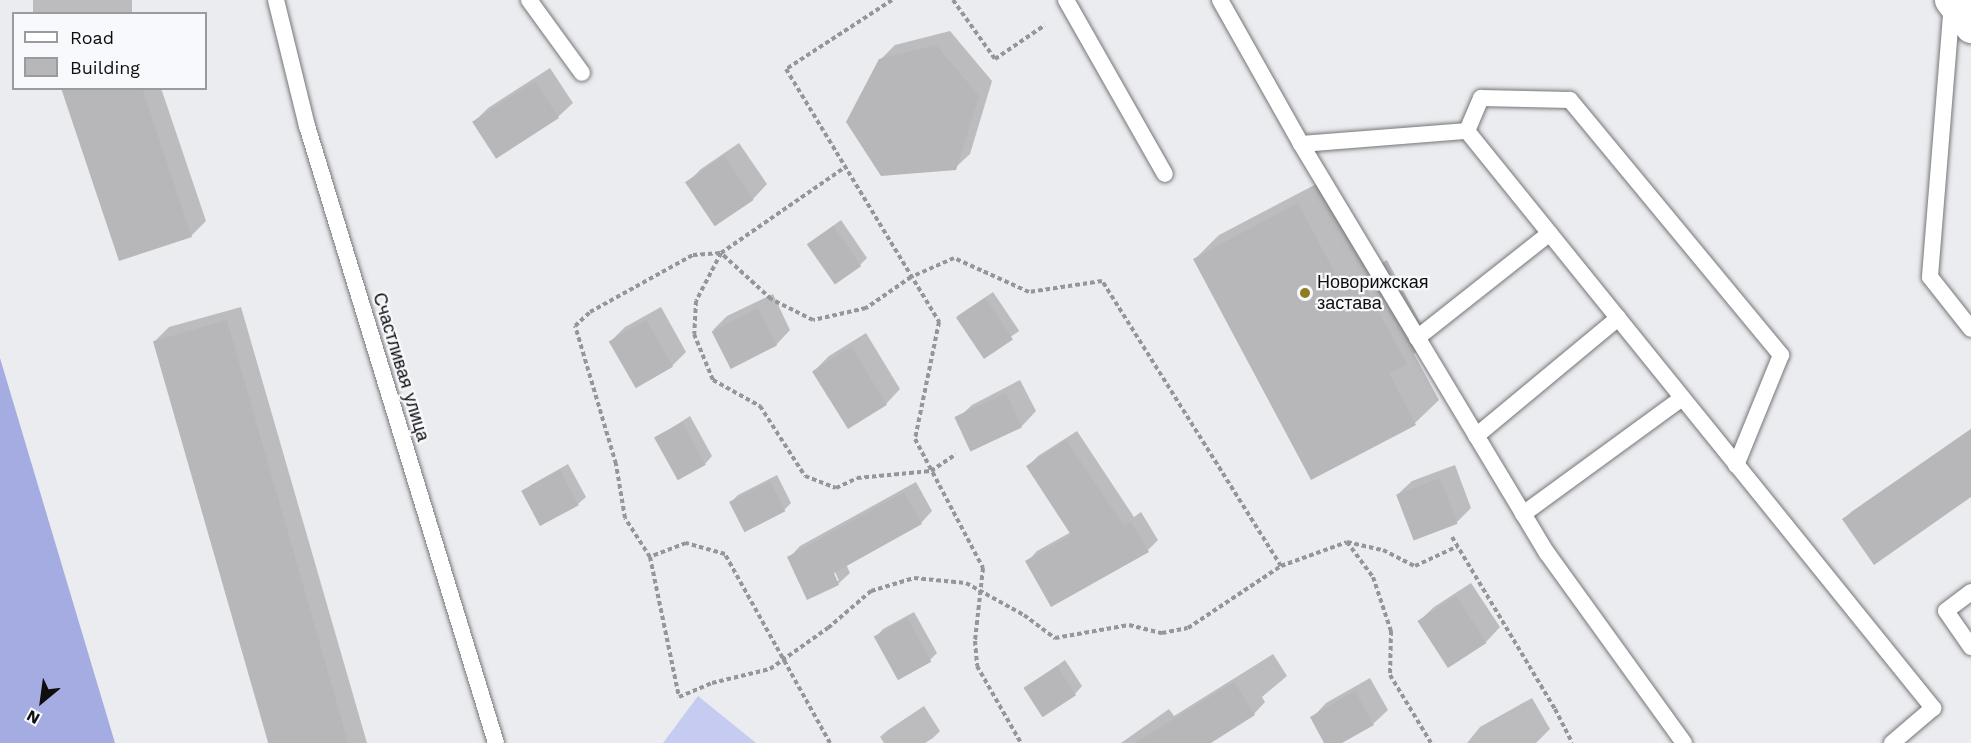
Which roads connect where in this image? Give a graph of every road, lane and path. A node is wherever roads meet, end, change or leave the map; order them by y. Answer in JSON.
{"nodes":[{"id":1,"x":276,"y":0,"type":"edge"},
{"id":2,"x":529,"y":0,"type":"edge"},
{"id":3,"x":892,"y":0,"type":"edge"},
{"id":4,"x":953,"y":0,"type":"edge"},
{"id":5,"x":1220,"y":0,"type":"edge"},
{"id":6,"x":1951,"y":1,"type":"edge"},
{"id":7,"x":1068,"y":4,"type":"edge"},
{"id":8,"x":1971,"y":27,"type":"edge"},
{"id":9,"x":582,"y":73,"type":"dead end"},
{"id":10,"x":1467,"y":131,"type":"junction"},
{"id":11,"x":1301,"y":144,"type":"junction"},
{"id":12,"x":845,"y":167,"type":"junction"},
{"id":13,"x":1165,"y":174,"type":"dead end"},
{"id":14,"x":1550,"y":233,"type":"junction"},
{"id":15,"x":721,"y":253,"type":"junction"},
{"id":16,"x":911,"y":276,"type":"junction"},
{"id":17,"x":1965,"y":310,"type":"edge"},
{"id":18,"x":1618,"y":318,"type":"junction"},
{"id":19,"x":1971,"y":329,"type":"edge"},
{"id":20,"x":1418,"y":338,"type":"junction"},
{"id":21,"x":1683,"y":398,"type":"junction"},
{"id":22,"x":1476,"y":436,"type":"junction"},
{"id":23,"x":956,"y":454,"type":"dead end"},
{"id":24,"x":1737,"y":465,"type":"junction"},
{"id":25,"x":932,"y":471,"type":"junction"},
{"id":26,"x":1523,"y":514,"type":"junction"},
{"id":27,"x":1452,"y":537,"type":"dead end"},
{"id":28,"x":1347,"y":542,"type":"junction"},
{"id":29,"x":1458,"y":546,"type":"junction"},
{"id":30,"x":650,"y":557,"type":"junction"},
{"id":31,"x":1281,"y":566,"type":"junction"},
{"id":32,"x":981,"y":589,"type":"junction"},
{"id":33,"x":1971,"y":592,"type":"edge"},
{"id":34,"x":1971,"y":647,"type":"edge"},
{"id":35,"x":786,"y":659,"type":"junction"},
{"id":36,"x":496,"y":743,"type":"edge"},
{"id":37,"x":830,"y":743,"type":"edge"},
{"id":38,"x":1021,"y":743,"type":"edge"},
{"id":39,"x":1431,"y":743,"type":"edge"},
{"id":40,"x":1572,"y":743,"type":"edge"},
{"id":41,"x":1684,"y":743,"type":"edge"},
{"id":42,"x":1892,"y":743,"type":"edge"}],
"edges":[{"from":1,"to":36,"type":"lane","name":"Счастливая улица"},
{"from":2,"to":9,"type":"lane"},
{"from":3,"to":12,"type":"path"},
{"from":4,"to":7,"type":"path"},
{"from":5,"to":11,"type":"lane"},
{"from":6,"to":8,"type":"street"},
{"from":6,"to":17,"type":"lane"},
{"from":7,"to":13,"type":"lane"},
{"from":10,"to":11,"type":"lane"},
{"from":10,"to":14,"type":"lane"},
{"from":10,"to":24,"type":"lane"},
{"from":11,"to":20,"type":"lane"},
{"from":12,"to":15,"type":"path"},
{"from":12,"to":16,"type":"path"},
{"from":14,"to":18,"type":"lane"},
{"from":14,"to":20,"type":"lane"},
{"from":15,"to":16,"type":"path"},
{"from":15,"to":25,"type":"path"},
{"from":15,"to":30,"type":"path"},
{"from":16,"to":25,"type":"path"},
{"from":16,"to":31,"type":"path"},
{"from":17,"to":19,"type":"lane"},
{"from":18,"to":21,"type":"lane"},
{"from":18,"to":22,"type":"lane"},
{"from":20,"to":22,"type":"lane"},
{"from":21,"to":24,"type":"lane"},
{"from":21,"to":26,"type":"lane"},
{"from":22,"to":26,"type":"lane"},
{"from":23,"to":25,"type":"path"},
{"from":24,"to":42,"type":"lane"},
{"from":25,"to":32,"type":"path"},
{"from":26,"to":41,"type":"lane"},
{"from":27,"to":29,"type":"path"},
{"from":28,"to":29,"type":"path"},
{"from":28,"to":31,"type":"path"},
{"from":28,"to":39,"type":"path"},
{"from":29,"to":40,"type":"path"},
{"from":30,"to":35,"type":"path"},
{"from":30,"to":35,"type":"path"},
{"from":31,"to":32,"type":"path"},
{"from":32,"to":35,"type":"path"},
{"from":32,"to":38,"type":"path"},
{"from":33,"to":34,"type":"lane"},
{"from":35,"to":37,"type":"path"}]}
